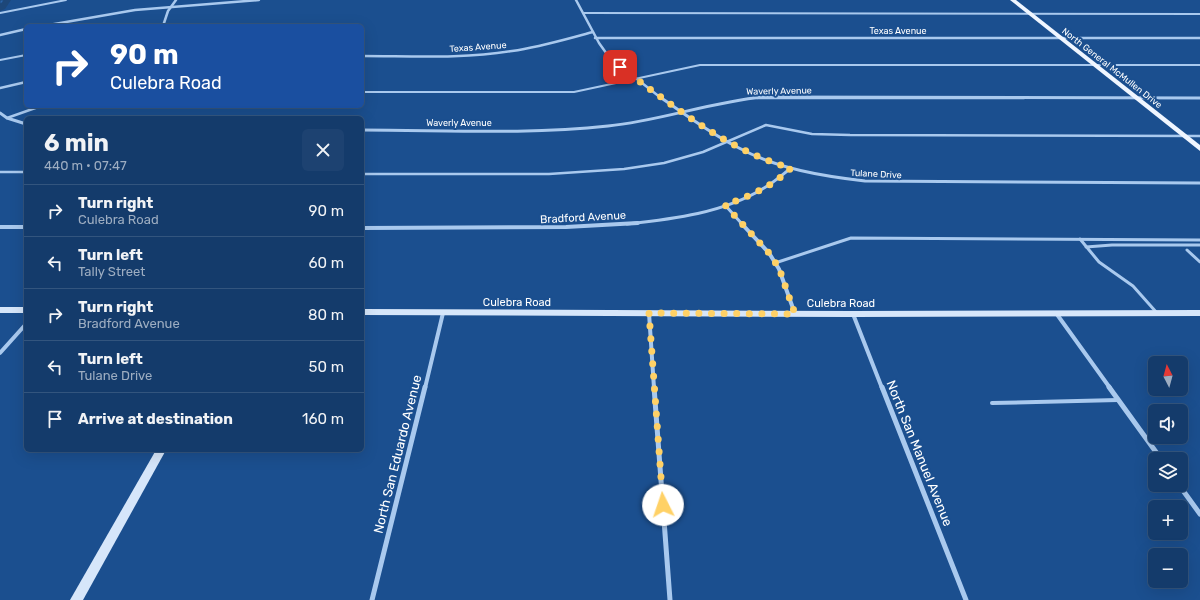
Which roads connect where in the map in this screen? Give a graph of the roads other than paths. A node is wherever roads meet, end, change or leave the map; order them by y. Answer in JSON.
{"nodes":[{"id":1,"x":66,"y":0,"type":"edge"},
{"id":2,"x":176,"y":0,"type":"edge"},
{"id":3,"x":259,"y":0,"type":"edge"},
{"id":4,"x":576,"y":0,"type":"edge"},
{"id":5,"x":1012,"y":0,"type":"edge"},
{"id":6,"x":172,"y":6,"type":"junction"},
{"id":7,"x":0,"y":13,"type":"edge"},
{"id":8,"x":584,"y":13,"type":"junction"},
{"id":9,"x":1030,"y":14,"type":"junction"},
{"id":10,"x":1200,"y":14,"type":"edge"},
{"id":11,"x":54,"y":24,"type":"edge"},
{"id":12,"x":164,"y":24,"type":"edge"},
{"id":13,"x":24,"y":29,"type":"edge"},
{"id":14,"x":593,"y":32,"type":"junction"},
{"id":15,"x":0,"y":35,"type":"edge"},
{"id":16,"x":595,"y":38,"type":"junction"},
{"id":17,"x":1059,"y":38,"type":"junction"},
{"id":18,"x":1200,"y":38,"type":"edge"},
{"id":19,"x":24,"y":55,"type":"edge"},
{"id":20,"x":364,"y":56,"type":"edge"},
{"id":21,"x":0,"y":60,"type":"edge"},
{"id":22,"x":1094,"y":65,"type":"junction"},
{"id":23,"x":1200,"y":65,"type":"edge"},
{"id":24,"x":636,"y":79,"type":"junction"},
{"id":25,"x":24,"y":82,"type":"edge"},
{"id":26,"x":0,"y":88,"type":"edge"},
{"id":27,"x":364,"y":92,"type":"edge"},
{"id":28,"x":1134,"y":97,"type":"junction"},
{"id":29,"x":1200,"y":98,"type":"edge"},
{"id":30,"x":35,"y":108,"type":"edge"},
{"id":31,"x":681,"y":111,"type":"junction"},
{"id":32,"x":0,"y":114,"type":"edge"},
{"id":33,"x":7,"y":118,"type":"junction"},
{"id":34,"x":24,"y":123,"type":"edge"},
{"id":35,"x":364,"y":130,"type":"edge"},
{"id":36,"x":1183,"y":136,"type":"junction"},
{"id":37,"x":1200,"y":136,"type":"edge"},
{"id":38,"x":728,"y":142,"type":"junction"},
{"id":39,"x":1200,"y":149,"type":"edge"},
{"id":40,"x":791,"y":168,"type":"junction"},
{"id":41,"x":0,"y":172,"type":"edge"},
{"id":42,"x":24,"y":172,"type":"edge"},
{"id":43,"x":364,"y":174,"type":"edge"},
{"id":44,"x":1200,"y":183,"type":"edge"},
{"id":45,"x":725,"y":205,"type":"junction"},
{"id":46,"x":0,"y":227,"type":"edge"},
{"id":47,"x":24,"y":227,"type":"edge"},
{"id":48,"x":364,"y":228,"type":"edge"},
{"id":49,"x":1080,"y":239,"type":"junction"},
{"id":50,"x":1200,"y":240,"type":"edge"},
{"id":51,"x":1200,"y":245,"type":"edge"},
{"id":52,"x":1086,"y":246,"type":"junction"},
{"id":53,"x":1187,"y":250,"type":"dead end"},
{"id":54,"x":1200,"y":262,"type":"edge"},
{"id":55,"x":775,"y":263,"type":"junction"},
{"id":56,"x":0,"y":310,"type":"edge"},
{"id":57,"x":24,"y":310,"type":"edge"},
{"id":58,"x":364,"y":312,"type":"edge"},
{"id":59,"x":442,"y":313,"type":"junction"},
{"id":60,"x":649,"y":313,"type":"junction"},
{"id":61,"x":1056,"y":313,"type":"junction"},
{"id":62,"x":1157,"y":313,"type":"junction"},
{"id":63,"x":1200,"y":313,"type":"edge"},
{"id":64,"x":795,"y":314,"type":"junction"},
{"id":65,"x":853,"y":314,"type":"junction"},
{"id":66,"x":24,"y":326,"type":"edge"},
{"id":67,"x":0,"y":353,"type":"edge"},
{"id":68,"x":1118,"y":400,"type":"junction"},
{"id":69,"x":992,"y":404,"type":"dead end"},
{"id":70,"x":160,"y":452,"type":"edge"},
{"id":71,"x":1155,"y":452,"type":"edge"},
{"id":72,"x":1184,"y":492,"type":"edge"},
{"id":73,"x":1200,"y":514,"type":"edge"},
{"id":74,"x":76,"y":600,"type":"edge"},
{"id":75,"x":372,"y":600,"type":"edge"},
{"id":76,"x":670,"y":600,"type":"edge"},
{"id":77,"x":966,"y":600,"type":"edge"}],
"edges":[{"from":1,"to":7,"type":"lane"},
{"from":2,"to":6,"type":"street"},
{"from":3,"to":6,"type":"street"},
{"from":4,"to":8,"type":"street"},
{"from":5,"to":9,"type":"main road","name":"North General McMullen Drive"},
{"from":6,"to":11,"type":"street"},
{"from":6,"to":12,"type":"street"},
{"from":8,"to":9,"type":"lane"},
{"from":8,"to":14,"type":"street"},
{"from":9,"to":10,"type":"lane"},
{"from":9,"to":17,"type":"main road","name":"North General McMullen Drive"},
{"from":13,"to":15,"type":"street"},
{"from":14,"to":16,"type":"street","name":"Tulane Drive"},
{"from":14,"to":20,"type":"street","name":"Texas Avenue"},
{"from":16,"to":17,"type":"street","name":"Texas Avenue"},
{"from":16,"to":24,"type":"street","name":"Tulane Drive"},
{"from":17,"to":18,"type":"street","name":"Texas Avenue"},
{"from":17,"to":22,"type":"main road","name":"North General McMullen Drive"},
{"from":19,"to":21,"type":"lane"},
{"from":22,"to":23,"type":"lane"},
{"from":22,"to":24,"type":"lane"},
{"from":22,"to":28,"type":"main road","name":"North General McMullen Drive"},
{"from":24,"to":27,"type":"lane"},
{"from":24,"to":31,"type":"street","name":"Tulane Drive"},
{"from":25,"to":26,"type":"street"},
{"from":28,"to":29,"type":"street","name":"Waverly Avenue"},
{"from":28,"to":31,"type":"street","name":"Waverly Avenue"},
{"from":28,"to":36,"type":"main road","name":"North General McMullen Drive"},
{"from":30,"to":33,"type":"lane"},
{"from":31,"to":35,"type":"street","name":"Waverly Avenue"},
{"from":31,"to":38,"type":"street","name":"Tulane Drive"},
{"from":32,"to":33,"type":"street"},
{"from":33,"to":34,"type":"street"},
{"from":36,"to":37,"type":"lane"},
{"from":36,"to":38,"type":"lane"},
{"from":36,"to":39,"type":"main road","name":"North General McMullen Drive"},
{"from":38,"to":40,"type":"street","name":"Tulane Drive"},
{"from":38,"to":43,"type":"lane"},
{"from":40,"to":44,"type":"street","name":"Tulane Drive"},
{"from":40,"to":45,"type":"street","name":"Bradford Avenue"},
{"from":41,"to":42,"type":"lane"},
{"from":45,"to":48,"type":"street","name":"Bradford Avenue"},
{"from":45,"to":55,"type":"street"},
{"from":46,"to":47,"type":"street"},
{"from":49,"to":50,"type":"lane"},
{"from":49,"to":52,"type":"lane"},
{"from":49,"to":55,"type":"lane"},
{"from":51,"to":52,"type":"lane"},
{"from":52,"to":62,"type":"lane"},
{"from":53,"to":54,"type":"lane"},
{"from":55,"to":64,"type":"street"},
{"from":56,"to":57,"type":"main road"},
{"from":58,"to":59,"type":"main road","name":"Culebra Road"},
{"from":59,"to":60,"type":"main road","name":"Culebra Road"},
{"from":59,"to":75,"type":"street","name":"North San Eduardo Avenue"},
{"from":60,"to":64,"type":"main road","name":"Culebra Road"},
{"from":60,"to":76,"type":"street"},
{"from":61,"to":62,"type":"main road","name":"Culebra Road"},
{"from":61,"to":65,"type":"main road","name":"Culebra Road"},
{"from":61,"to":68,"type":"street"},
{"from":62,"to":63,"type":"main road","name":"Culebra Road"},
{"from":64,"to":65,"type":"main road","name":"Culebra Road"},
{"from":65,"to":77,"type":"street","name":"North San Manuel Avenue"},
{"from":66,"to":67,"type":"street"},
{"from":68,"to":69,"type":"lane"},
{"from":68,"to":71,"type":"street"},
{"from":70,"to":74,"type":"main road"},
{"from":72,"to":73,"type":"street"}]}
